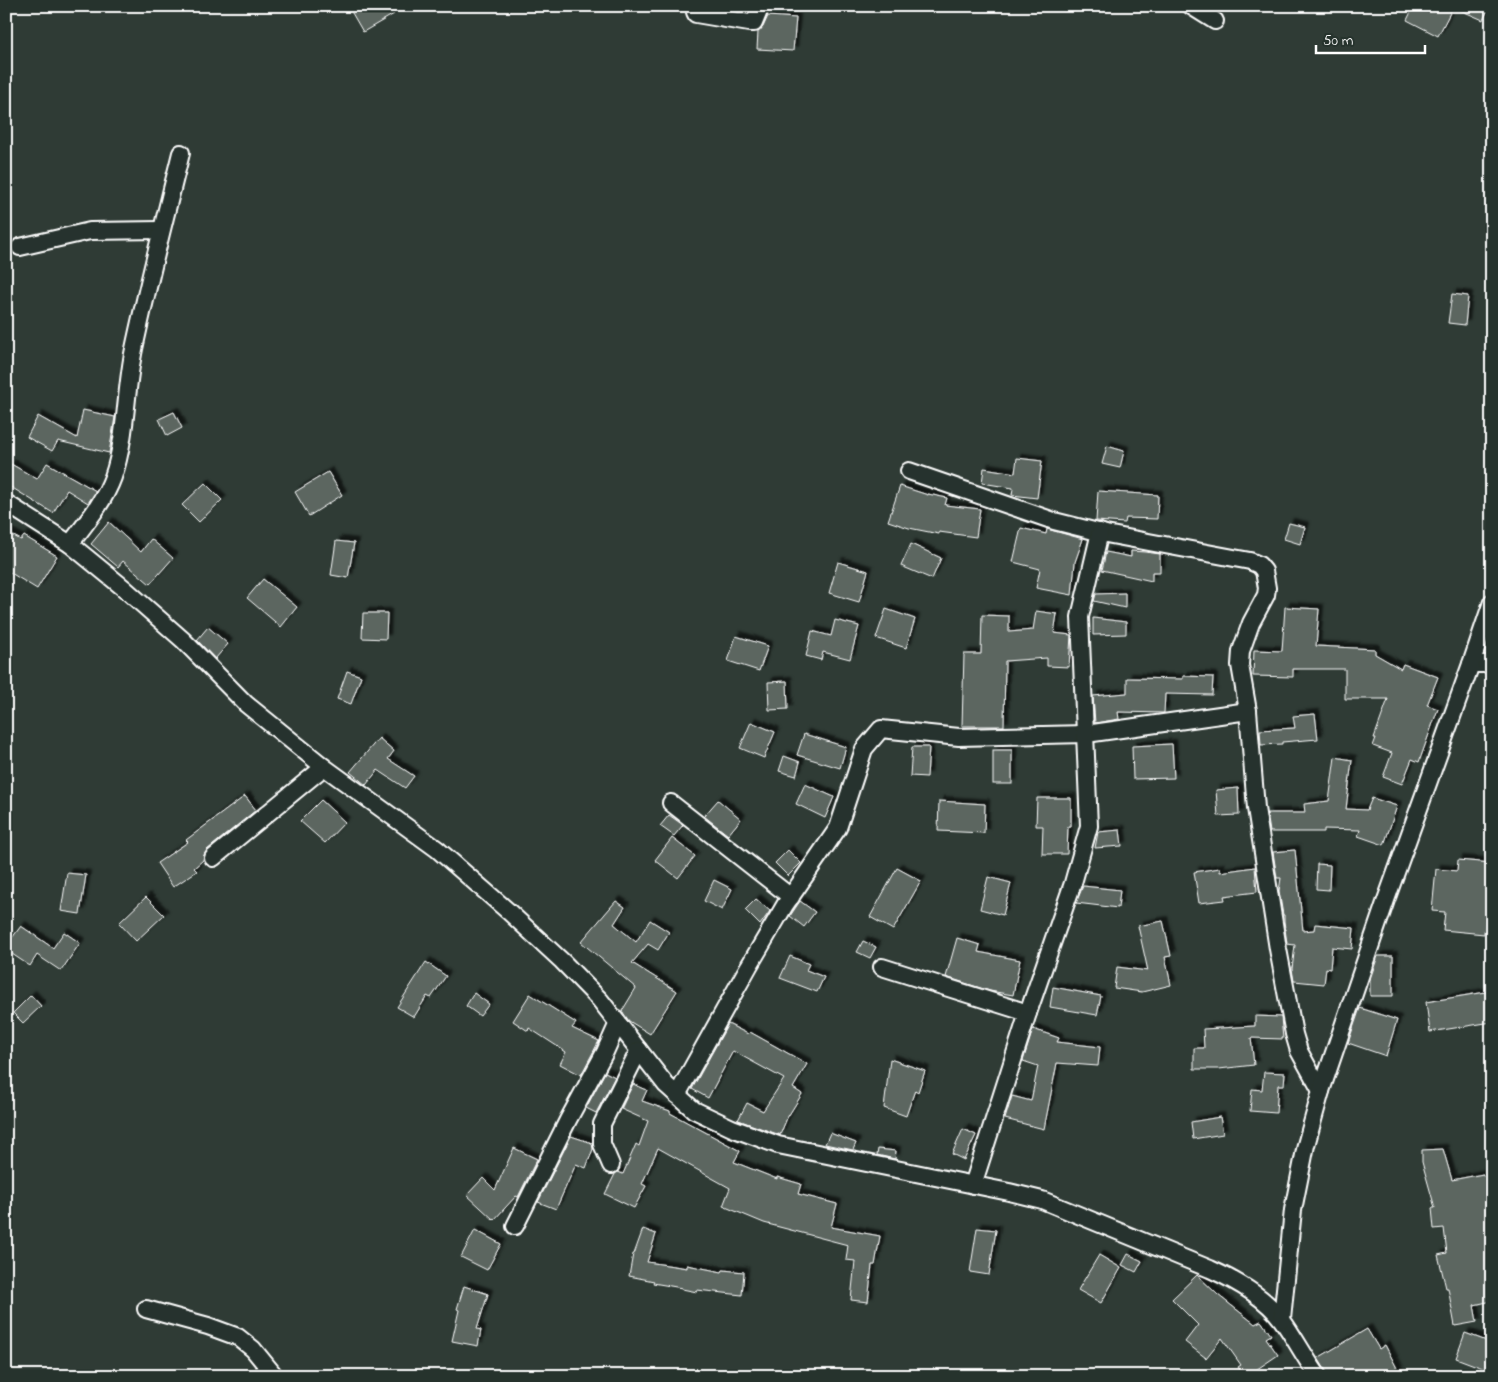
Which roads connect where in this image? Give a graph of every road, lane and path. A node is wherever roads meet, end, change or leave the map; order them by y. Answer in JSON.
{"nodes":[{"id":1,"x":696,"y":6,"type":"edge"},
{"id":2,"x":761,"y":6,"type":"edge"},
{"id":3,"x":1191,"y":6,"type":"edge"},
{"id":4,"x":1215,"y":21,"type":"dead end"},
{"id":5,"x":181,"y":153,"type":"dead end"},
{"id":6,"x":162,"y":230,"type":"junction"},
{"id":7,"x":20,"y":247,"type":"dead end"},
{"id":8,"x":909,"y":470,"type":"dead end"},
{"id":9,"x":6,"y":503,"type":"edge"},
{"id":10,"x":1100,"y":532,"type":"junction"},
{"id":11,"x":70,"y":544,"type":"junction"},
{"id":12,"x":1492,"y":602,"type":"edge"},
{"id":13,"x":1471,"y":664,"type":"junction"},
{"id":14,"x":1492,"y":664,"type":"edge"},
{"id":15,"x":1248,"y":711,"type":"junction"},
{"id":16,"x":1086,"y":734,"type":"junction"},
{"id":17,"x":324,"y":767,"type":"junction"},
{"id":18,"x":671,"y":803,"type":"dead end"},
{"id":19,"x":213,"y":858,"type":"dead end"},
{"id":20,"x":790,"y":897,"type":"junction"},
{"id":21,"x":882,"y":967,"type":"dead end"},
{"id":22,"x":1028,"y":1013,"type":"junction"},
{"id":23,"x":618,"y":1023,"type":"junction"},
{"id":24,"x":639,"y":1050,"type":"junction"},
{"id":25,"x":1321,"y":1091,"type":"junction"},
{"id":26,"x":678,"y":1095,"type":"junction"},
{"id":27,"x":611,"y":1165,"type":"dead end"},
{"id":28,"x":973,"y":1185,"type":"junction"},
{"id":29,"x":515,"y":1226,"type":"dead end"},
{"id":30,"x":146,"y":1309,"type":"dead end"},
{"id":31,"x":1282,"y":1319,"type":"junction"},
{"id":32,"x":275,"y":1376,"type":"edge"},
{"id":33,"x":1318,"y":1376,"type":"edge"}],
"edges":[{"from":1,"to":2,"type":"street"},
{"from":3,"to":4,"type":"street"},
{"from":5,"to":6,"type":"street"},
{"from":6,"to":7,"type":"street"},
{"from":6,"to":11,"type":"street"},
{"from":8,"to":10,"type":"street"},
{"from":9,"to":11,"type":"street"},
{"from":10,"to":15,"type":"street"},
{"from":10,"to":16,"type":"street"},
{"from":11,"to":17,"type":"street"},
{"from":12,"to":13,"type":"street"},
{"from":13,"to":14,"type":"street"},
{"from":13,"to":25,"type":"street"},
{"from":15,"to":16,"type":"street"},
{"from":15,"to":25,"type":"street"},
{"from":16,"to":20,"type":"street"},
{"from":16,"to":22,"type":"street"},
{"from":17,"to":19,"type":"street"},
{"from":17,"to":23,"type":"street"},
{"from":18,"to":20,"type":"street"},
{"from":20,"to":26,"type":"street"},
{"from":21,"to":22,"type":"street"},
{"from":22,"to":28,"type":"street"},
{"from":23,"to":24,"type":"street"},
{"from":23,"to":29,"type":"street"},
{"from":24,"to":26,"type":"street"},
{"from":24,"to":27,"type":"street"},
{"from":25,"to":31,"type":"street"},
{"from":26,"to":28,"type":"street"},
{"from":28,"to":31,"type":"street"},
{"from":30,"to":32,"type":"street"},
{"from":31,"to":33,"type":"street"}]}
